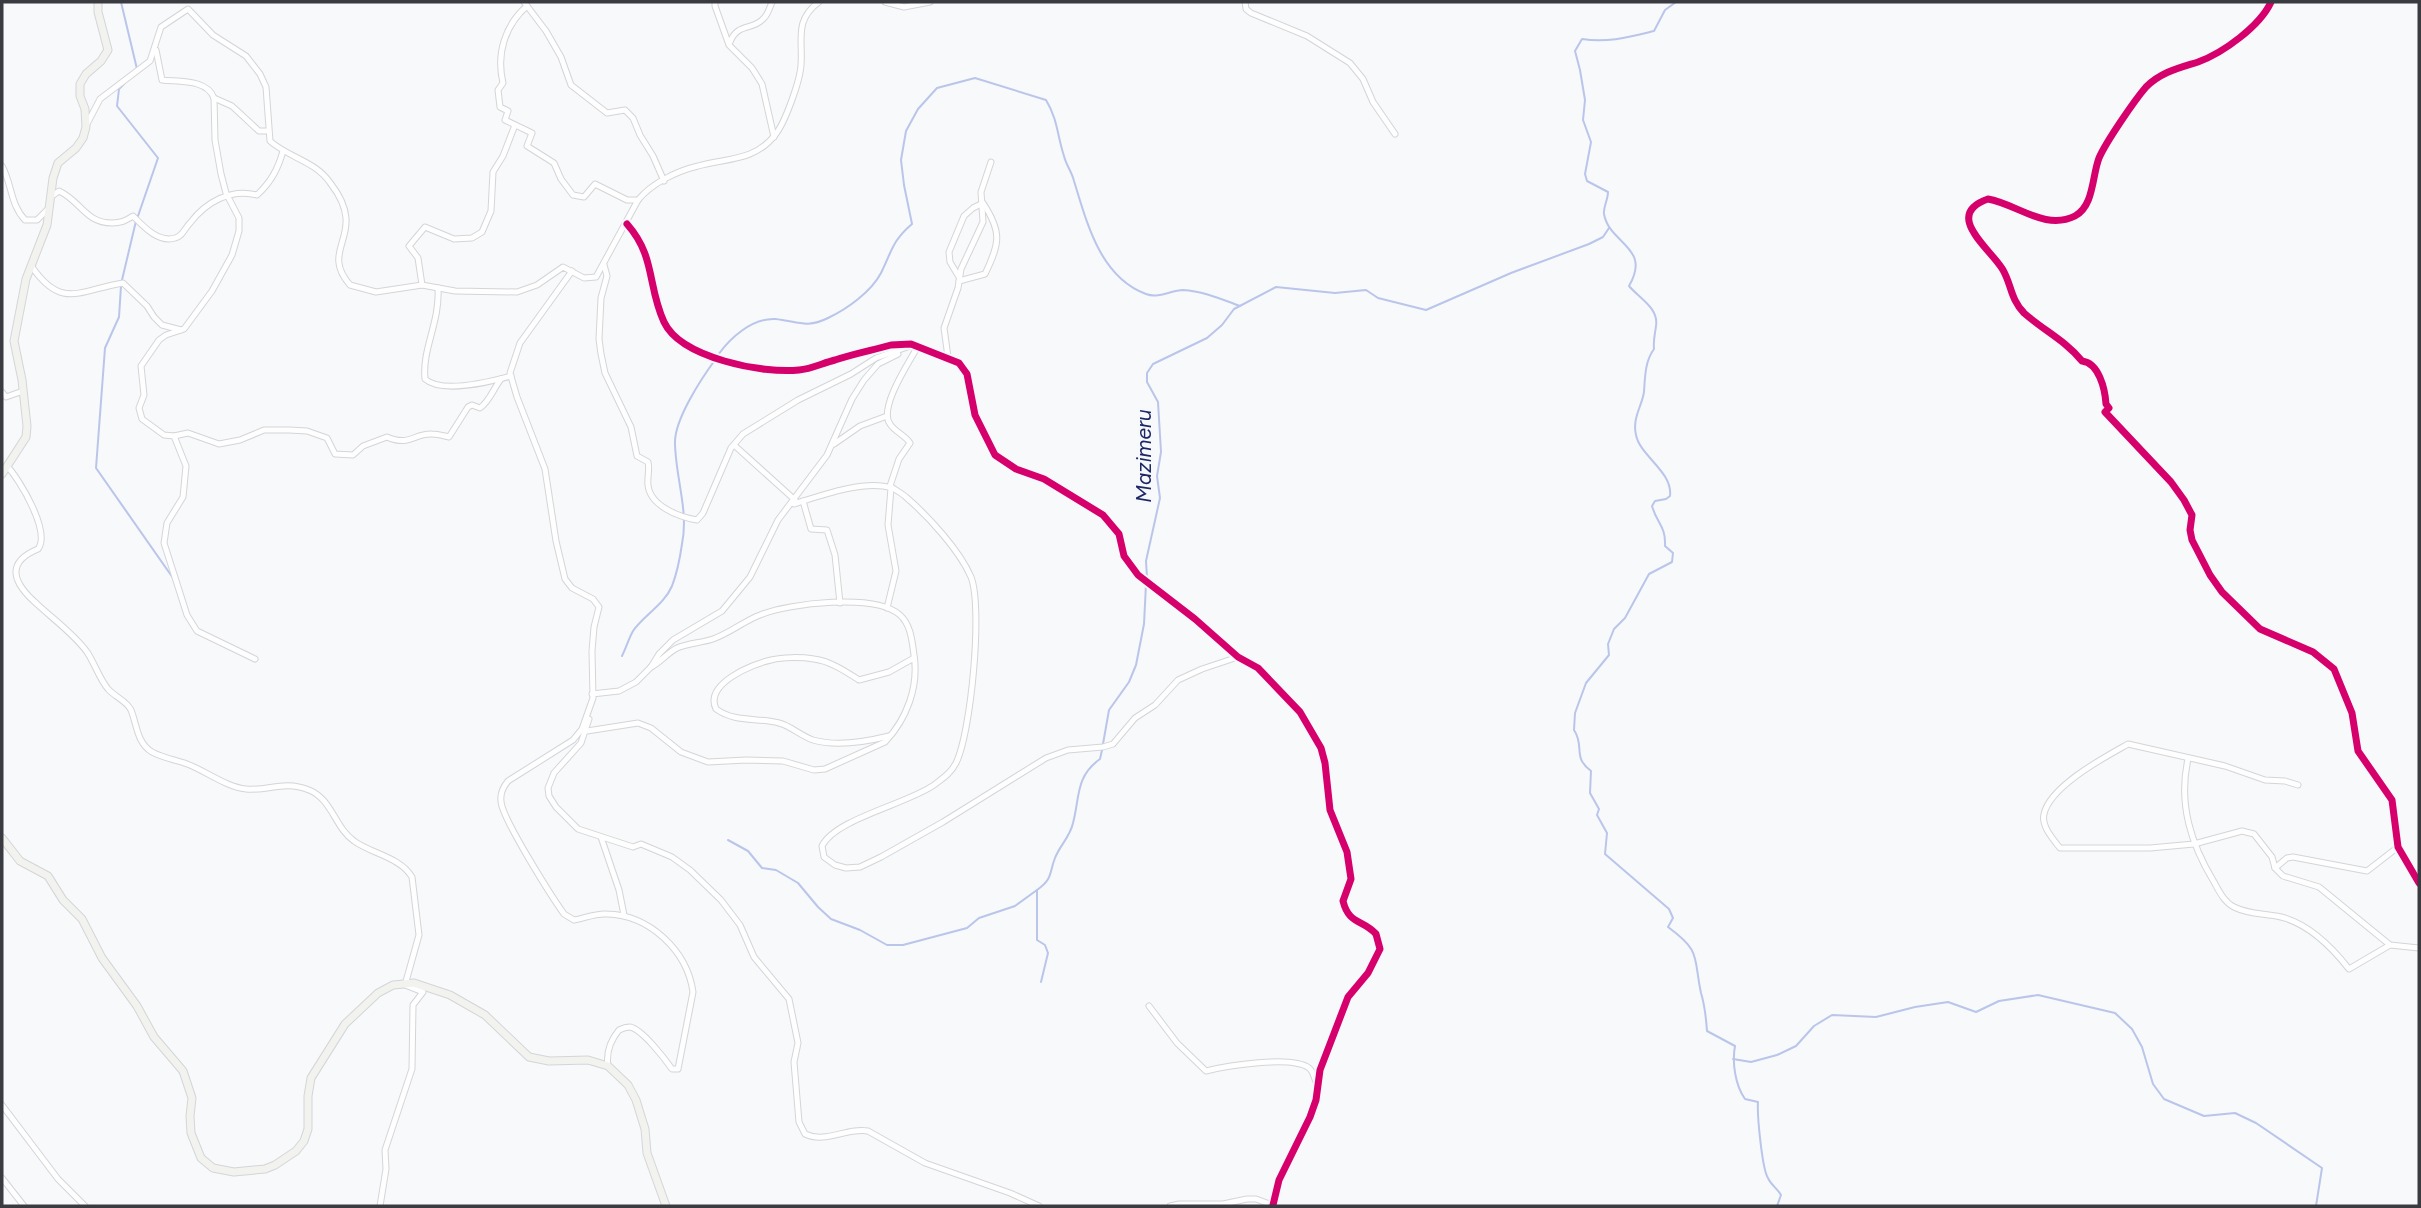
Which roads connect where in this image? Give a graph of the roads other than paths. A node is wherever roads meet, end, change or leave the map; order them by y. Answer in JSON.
{"nodes":[{"id":1,"x":99,"y":2,"type":"edge"},
{"id":2,"x":186,"y":2,"type":"edge"},
{"id":3,"x":715,"y":2,"type":"edge"},
{"id":4,"x":772,"y":2,"type":"edge"},
{"id":5,"x":819,"y":2,"type":"edge"},
{"id":6,"x":885,"y":2,"type":"edge"},
{"id":7,"x":930,"y":2,"type":"edge"},
{"id":8,"x":1245,"y":2,"type":"edge"},
{"id":9,"x":2271,"y":2,"type":"edge"},
{"id":10,"x":526,"y":4,"type":"edge"},
{"id":11,"x":188,"y":9,"type":"junction"},
{"id":12,"x":729,"y":45,"type":"junction"},
{"id":13,"x":155,"y":47,"type":"junction"},
{"id":14,"x":214,"y":98,"type":"junction"},
{"id":15,"x":515,"y":125,"type":"junction"},
{"id":16,"x":86,"y":127,"type":"junction"},
{"id":17,"x":268,"y":131,"type":"junction"},
{"id":18,"x":1395,"y":134,"type":"dead end"},
{"id":19,"x":774,"y":137,"type":"junction"},
{"id":20,"x":283,"y":150,"type":"junction"},
{"id":21,"x":991,"y":162,"type":"dead end"},
{"id":22,"x":2,"y":166,"type":"edge"},
{"id":23,"x":664,"y":181,"type":"junction"},
{"id":24,"x":227,"y":195,"type":"junction"},
{"id":25,"x":52,"y":196,"type":"junction"},
{"id":26,"x":638,"y":200,"type":"junction"},
{"id":27,"x":983,"y":202,"type":"junction"},
{"id":28,"x":49,"y":207,"type":"junction"},
{"id":29,"x":627,"y":224,"type":"junction"},
{"id":30,"x":604,"y":265,"type":"junction"},
{"id":31,"x":32,"y":267,"type":"junction"},
{"id":32,"x":572,"y":271,"type":"junction"},
{"id":33,"x":959,"y":279,"type":"junction"},
{"id":34,"x":422,"y":285,"type":"junction"},
{"id":35,"x":439,"y":288,"type":"junction"},
{"id":36,"x":181,"y":330,"type":"junction"},
{"id":37,"x":916,"y":346,"type":"junction"},
{"id":38,"x":948,"y":357,"type":"junction"},
{"id":39,"x":511,"y":376,"type":"junction"},
{"id":40,"x":501,"y":379,"type":"junction"},
{"id":41,"x":23,"y":391,"type":"junction"},
{"id":42,"x":2,"y":392,"type":"edge"},
{"id":43,"x":887,"y":416,"type":"junction"},
{"id":44,"x":174,"y":436,"type":"junction"},
{"id":45,"x":734,"y":445,"type":"junction"},
{"id":46,"x":831,"y":445,"type":"junction"},
{"id":47,"x":7,"y":466,"type":"junction"},
{"id":48,"x":2,"y":474,"type":"edge"},
{"id":49,"x":891,"y":488,"type":"junction"},
{"id":50,"x":803,"y":501,"type":"junction"},
{"id":51,"x":793,"y":503,"type":"junction"},
{"id":52,"x":840,"y":603,"type":"junction"},
{"id":53,"x":887,"y":608,"type":"junction"},
{"id":54,"x":1238,"y":657,"type":"junction"},
{"id":55,"x":914,"y":658,"type":"junction"},
{"id":56,"x":255,"y":659,"type":"dead end"},
{"id":57,"x":651,"y":667,"type":"junction"},
{"id":58,"x":593,"y":694,"type":"junction"},
{"id":59,"x":589,"y":713,"type":"junction"},
{"id":60,"x":587,"y":731,"type":"junction"},
{"id":61,"x":890,"y":736,"type":"junction"},
{"id":62,"x":2188,"y":759,"type":"junction"},
{"id":63,"x":2298,"y":785,"type":"dead end"},
{"id":64,"x":601,"y":837,"type":"junction"},
{"id":65,"x":2,"y":838,"type":"edge"},
{"id":66,"x":2194,"y":844,"type":"junction"},
{"id":67,"x":2398,"y":847,"type":"junction"},
{"id":68,"x":2275,"y":868,"type":"junction"},
{"id":69,"x":2419,"y":883,"type":"edge"},
{"id":70,"x":624,"y":915,"type":"junction"},
{"id":71,"x":2390,"y":945,"type":"junction"},
{"id":72,"x":2419,"y":948,"type":"edge"},
{"id":73,"x":406,"y":982,"type":"junction"},
{"id":74,"x":1149,"y":1006,"type":"dead end"},
{"id":75,"x":608,"y":1066,"type":"junction"},
{"id":76,"x":1317,"y":1085,"type":"junction"},
{"id":77,"x":2,"y":1105,"type":"edge"},
{"id":78,"x":2,"y":1178,"type":"edge"},
{"id":79,"x":1274,"y":1205,"type":"edge"},
{"id":80,"x":24,"y":1206,"type":"edge"},
{"id":81,"x":85,"y":1206,"type":"edge"},
{"id":82,"x":380,"y":1206,"type":"edge"},
{"id":83,"x":666,"y":1206,"type":"edge"},
{"id":84,"x":1039,"y":1206,"type":"edge"},
{"id":85,"x":1170,"y":1206,"type":"edge"}],
"edges":[{"from":1,"to":16,"type":"main road"},
{"from":2,"to":11,"type":"street"},
{"from":3,"to":12,"type":"street"},
{"from":4,"to":12,"type":"street"},
{"from":5,"to":19,"type":"street"},
{"from":6,"to":7,"type":"street"},
{"from":8,"to":18,"type":"street"},
{"from":9,"to":67,"type":"street"},
{"from":10,"to":15,"type":"street"},
{"from":10,"to":23,"type":"street"},
{"from":11,"to":13,"type":"street"},
{"from":11,"to":17,"type":"street"},
{"from":12,"to":19,"type":"street"},
{"from":13,"to":14,"type":"street"},
{"from":13,"to":16,"type":"street"},
{"from":14,"to":17,"type":"street"},
{"from":14,"to":24,"type":"street"},
{"from":15,"to":26,"type":"street"},
{"from":15,"to":34,"type":"street"},
{"from":16,"to":25,"type":"main road"},
{"from":17,"to":20,"type":"street"},
{"from":19,"to":23,"type":"street"},
{"from":20,"to":24,"type":"street"},
{"from":20,"to":34,"type":"street"},
{"from":21,"to":27,"type":"street"},
{"from":22,"to":28,"type":"street"},
{"from":23,"to":26,"type":"street"},
{"from":24,"to":25,"type":"street"},
{"from":24,"to":36,"type":"street"},
{"from":25,"to":28,"type":"main road"},
{"from":26,"to":29,"type":"street"},
{"from":27,"to":33,"type":"street"},
{"from":27,"to":33,"type":"street"},
{"from":27,"to":33,"type":"street"},
{"from":28,"to":31,"type":"main road"},
{"from":29,"to":30,"type":"street"},
{"from":29,"to":37,"type":"street"},
{"from":30,"to":32,"type":"street"},
{"from":30,"to":45,"type":"street"},
{"from":31,"to":36,"type":"street"},
{"from":31,"to":41,"type":"main road"},
{"from":32,"to":35,"type":"street"},
{"from":32,"to":39,"type":"street"},
{"from":33,"to":38,"type":"street"},
{"from":34,"to":35,"type":"street"},
{"from":35,"to":40,"type":"street"},
{"from":36,"to":44,"type":"street"},
{"from":37,"to":38,"type":"street"},
{"from":37,"to":43,"type":"street"},
{"from":37,"to":45,"type":"street"},
{"from":37,"to":46,"type":"street"},
{"from":38,"to":54,"type":"street"},
{"from":39,"to":40,"type":"street"},
{"from":39,"to":58,"type":"street"},
{"from":40,"to":44,"type":"street"},
{"from":41,"to":42,"type":"street"},
{"from":41,"to":47,"type":"main road"},
{"from":43,"to":46,"type":"street"},
{"from":43,"to":49,"type":"street"},
{"from":44,"to":56,"type":"street"},
{"from":45,"to":51,"type":"street"},
{"from":46,"to":51,"type":"street"},
{"from":47,"to":48,"type":"main road"},
{"from":47,"to":73,"type":"street"},
{"from":49,"to":50,"type":"street"},
{"from":49,"to":53,"type":"street"},
{"from":49,"to":54,"type":"street"},
{"from":50,"to":51,"type":"street"},
{"from":50,"to":52,"type":"street"},
{"from":51,"to":57,"type":"street"},
{"from":52,"to":53,"type":"street"},
{"from":52,"to":57,"type":"street"},
{"from":53,"to":55,"type":"street"},
{"from":54,"to":76,"type":"street"},
{"from":55,"to":61,"type":"street"},
{"from":55,"to":61,"type":"street"},
{"from":57,"to":58,"type":"street"},
{"from":58,"to":59,"type":"street"},
{"from":59,"to":60,"type":"street"},
{"from":59,"to":70,"type":"street"},
{"from":60,"to":61,"type":"street"},
{"from":60,"to":64,"type":"street"},
{"from":62,"to":63,"type":"street"},
{"from":62,"to":66,"type":"street"},
{"from":62,"to":66,"type":"street"},
{"from":64,"to":70,"type":"street"},
{"from":64,"to":84,"type":"street"},
{"from":65,"to":73,"type":"main road"},
{"from":66,"to":68,"type":"street"},
{"from":66,"to":71,"type":"street"},
{"from":67,"to":68,"type":"street"},
{"from":67,"to":69,"type":"street"},
{"from":68,"to":71,"type":"street"},
{"from":70,"to":75,"type":"street"},
{"from":71,"to":72,"type":"street"},
{"from":73,"to":75,"type":"main road"},
{"from":73,"to":82,"type":"street"},
{"from":74,"to":76,"type":"street"},
{"from":75,"to":83,"type":"main road"},
{"from":76,"to":79,"type":"street"},
{"from":77,"to":81,"type":"street"},
{"from":78,"to":80,"type":"street"},
{"from":79,"to":85,"type":"street"}]}
